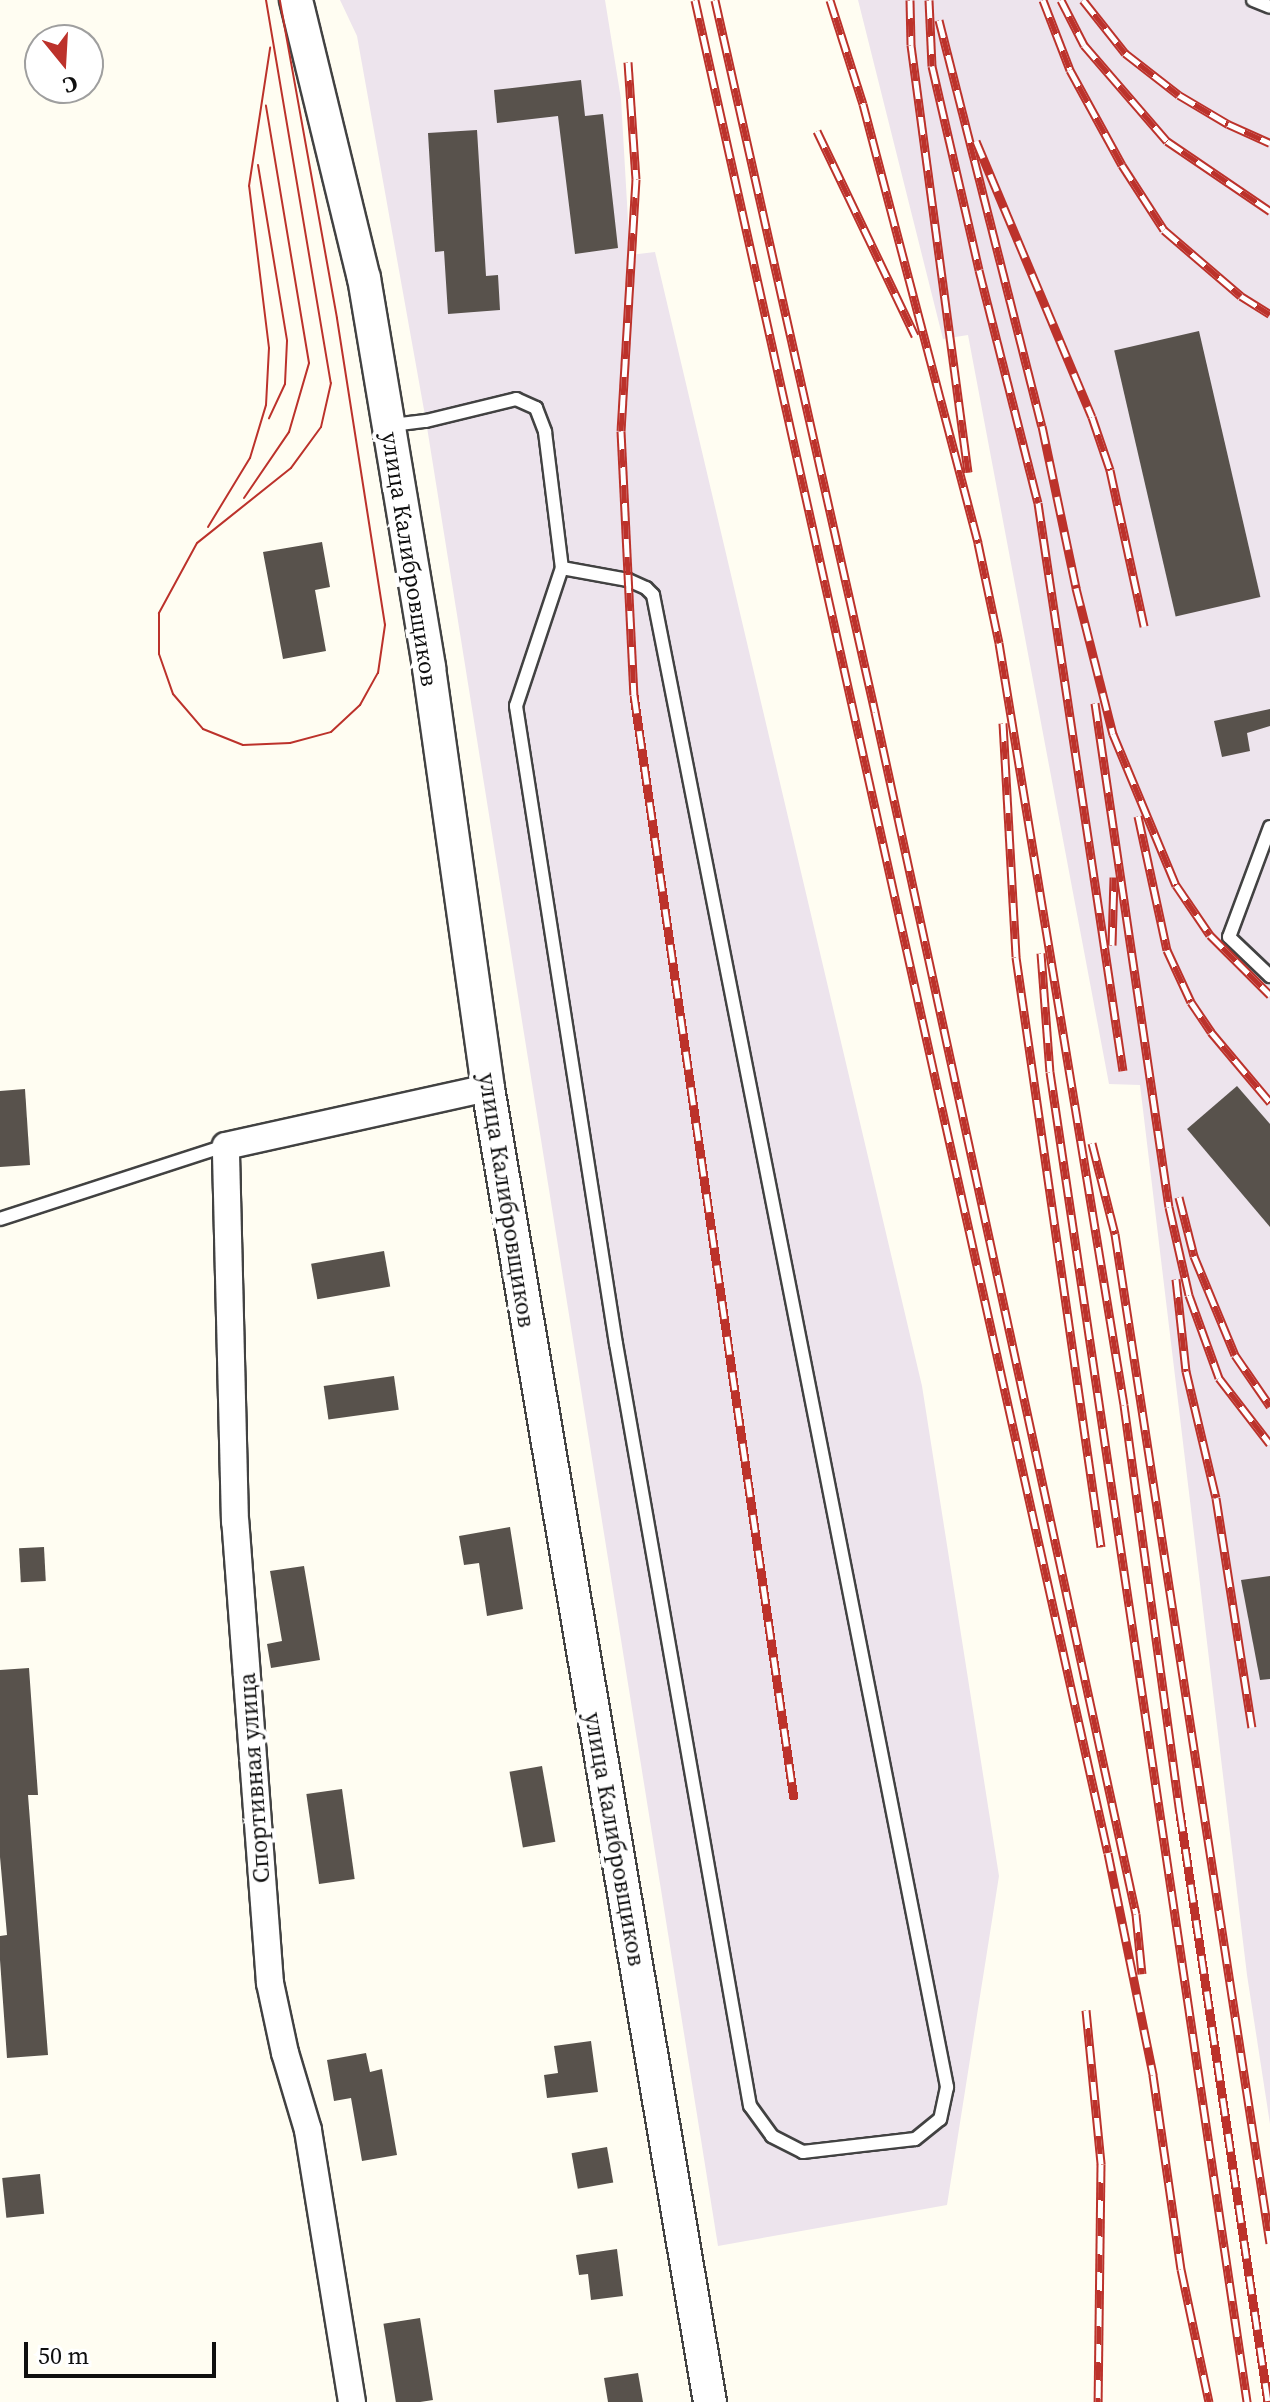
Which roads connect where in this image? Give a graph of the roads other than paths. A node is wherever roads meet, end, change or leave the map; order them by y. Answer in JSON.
{"nodes":[{"id":1,"x":296,"y":0,"type":"edge"},
{"id":2,"x":1253,"y":0,"type":"edge"},
{"id":3,"x":1270,"y":7,"type":"edge"},
{"id":4,"x":388,"y":425,"type":"junction"},
{"id":5,"x":562,"y":568,"type":"junction"},
{"id":6,"x":1270,"y":827,"type":"edge"},
{"id":7,"x":1270,"y":976,"type":"edge"},
{"id":8,"x":488,"y":1088,"type":"junction"},
{"id":9,"x":226,"y":1146,"type":"junction"},
{"id":10,"x":0,"y":1219,"type":"edge"},
{"id":11,"x":352,"y":2402,"type":"edge"},
{"id":12,"x":710,"y":2402,"type":"edge"}],
"edges":[{"from":1,"to":4,"type":"street","name":"улица Калибровщиков"},
{"from":2,"to":3,"type":"lane"},
{"from":4,"to":5,"type":"lane"},
{"from":4,"to":8,"type":"street","name":"улица Калибровщиков"},
{"from":5,"to":5,"type":"lane"},
{"from":6,"to":7,"type":"lane"},
{"from":8,"to":9,"type":"street"},
{"from":8,"to":12,"type":"street","name":"улица Калибровщиков"},
{"from":9,"to":10,"type":"lane"},
{"from":9,"to":11,"type":"street","name":"Спортивная улица"}]}
